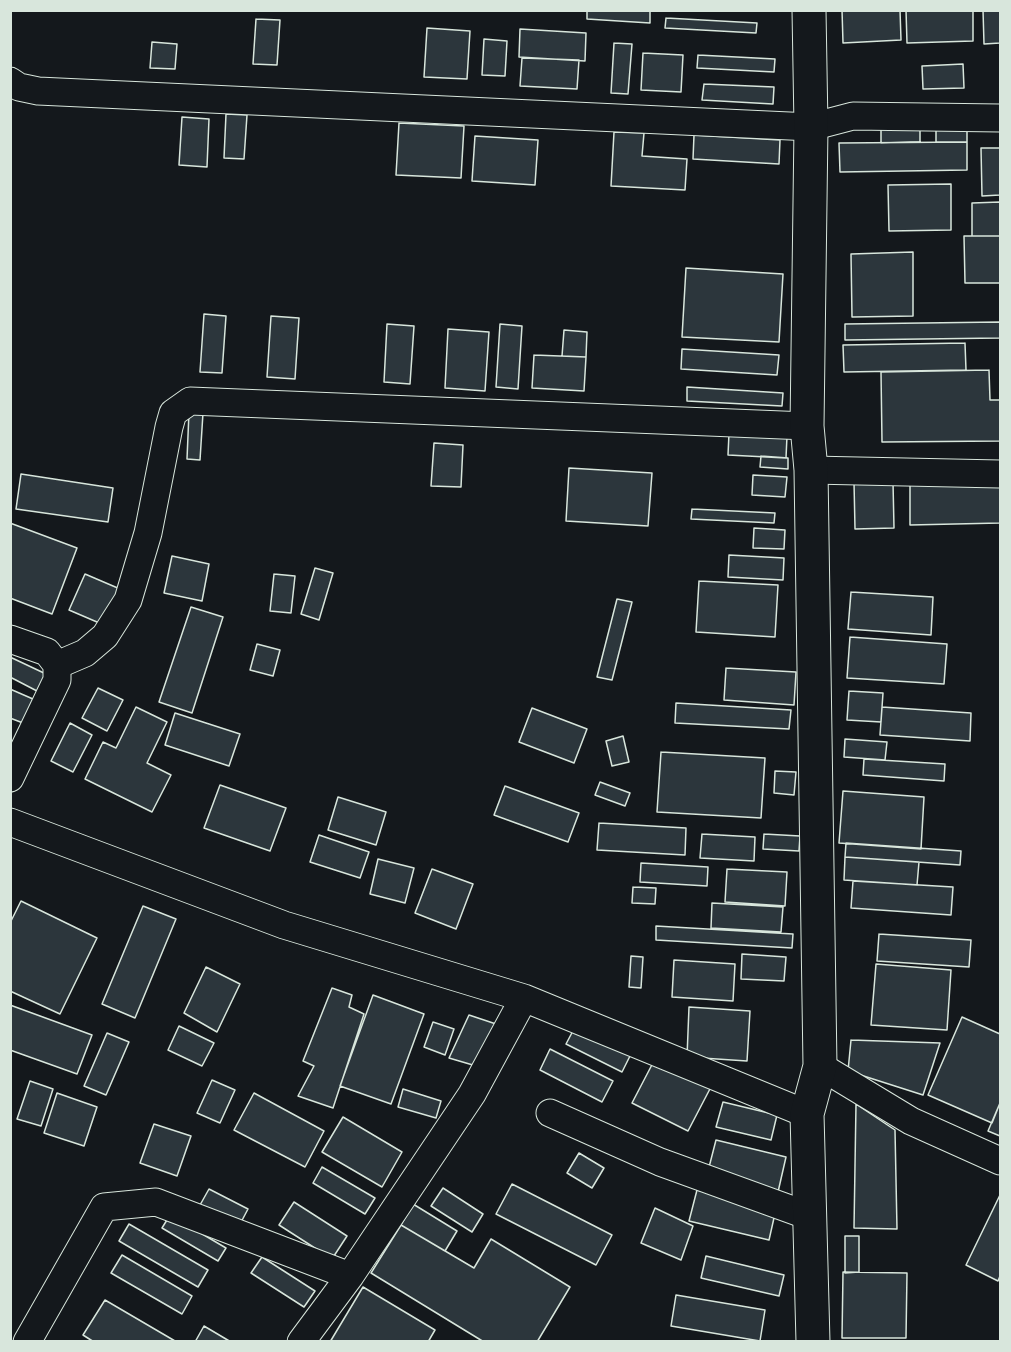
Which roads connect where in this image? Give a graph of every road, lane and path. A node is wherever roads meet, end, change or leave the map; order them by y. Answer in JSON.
{"nodes":[{"id":1,"x":809,"y":10,"type":"edge"},
{"id":2,"x":10,"y":81,"type":"edge"},
{"id":3,"x":1000,"y":118,"type":"edge"},
{"id":4,"x":811,"y":127,"type":"junction"},
{"id":5,"x":807,"y":426,"type":"junction"},
{"id":6,"x":811,"y":470,"type":"junction"},
{"id":7,"x":1000,"y":474,"type":"edge"},
{"id":8,"x":10,"y":639,"type":"edge"},
{"id":9,"x":57,"y":665,"type":"junction"},
{"id":10,"x":10,"y":778,"type":"edge"},
{"id":11,"x":10,"y":822,"type":"edge"},
{"id":12,"x":524,"y":998,"type":"junction"},
{"id":13,"x":820,"y":1066,"type":"junction"},
{"id":14,"x":550,"y":1113,"type":"dead end"},
{"id":15,"x":807,"y":1114,"type":"junction"},
{"id":16,"x":1000,"y":1161,"type":"edge"},
{"id":17,"x":809,"y":1216,"type":"junction"},
{"id":18,"x":350,"y":1276,"type":"junction"},
{"id":19,"x":27,"y":1341,"type":"edge"},
{"id":20,"x":301,"y":1341,"type":"edge"},
{"id":21,"x":813,"y":1341,"type":"edge"}],
"edges":[{"from":1,"to":4,"type":"main road"},
{"from":2,"to":4,"type":"street"},
{"from":3,"to":4,"type":"street"},
{"from":4,"to":5,"type":"main road"},
{"from":5,"to":6,"type":"main road"},
{"from":5,"to":9,"type":"street"},
{"from":6,"to":7,"type":"street"},
{"from":6,"to":13,"type":"main road"},
{"from":8,"to":9,"type":"street"},
{"from":9,"to":10,"type":"street"},
{"from":11,"to":12,"type":"street"},
{"from":12,"to":15,"type":"street"},
{"from":12,"to":18,"type":"street"},
{"from":13,"to":15,"type":"main road"},
{"from":13,"to":16,"type":"street"},
{"from":14,"to":17,"type":"street"},
{"from":15,"to":17,"type":"main road"},
{"from":17,"to":21,"type":"main road"},
{"from":18,"to":19,"type":"street"},
{"from":18,"to":20,"type":"street"}]}
